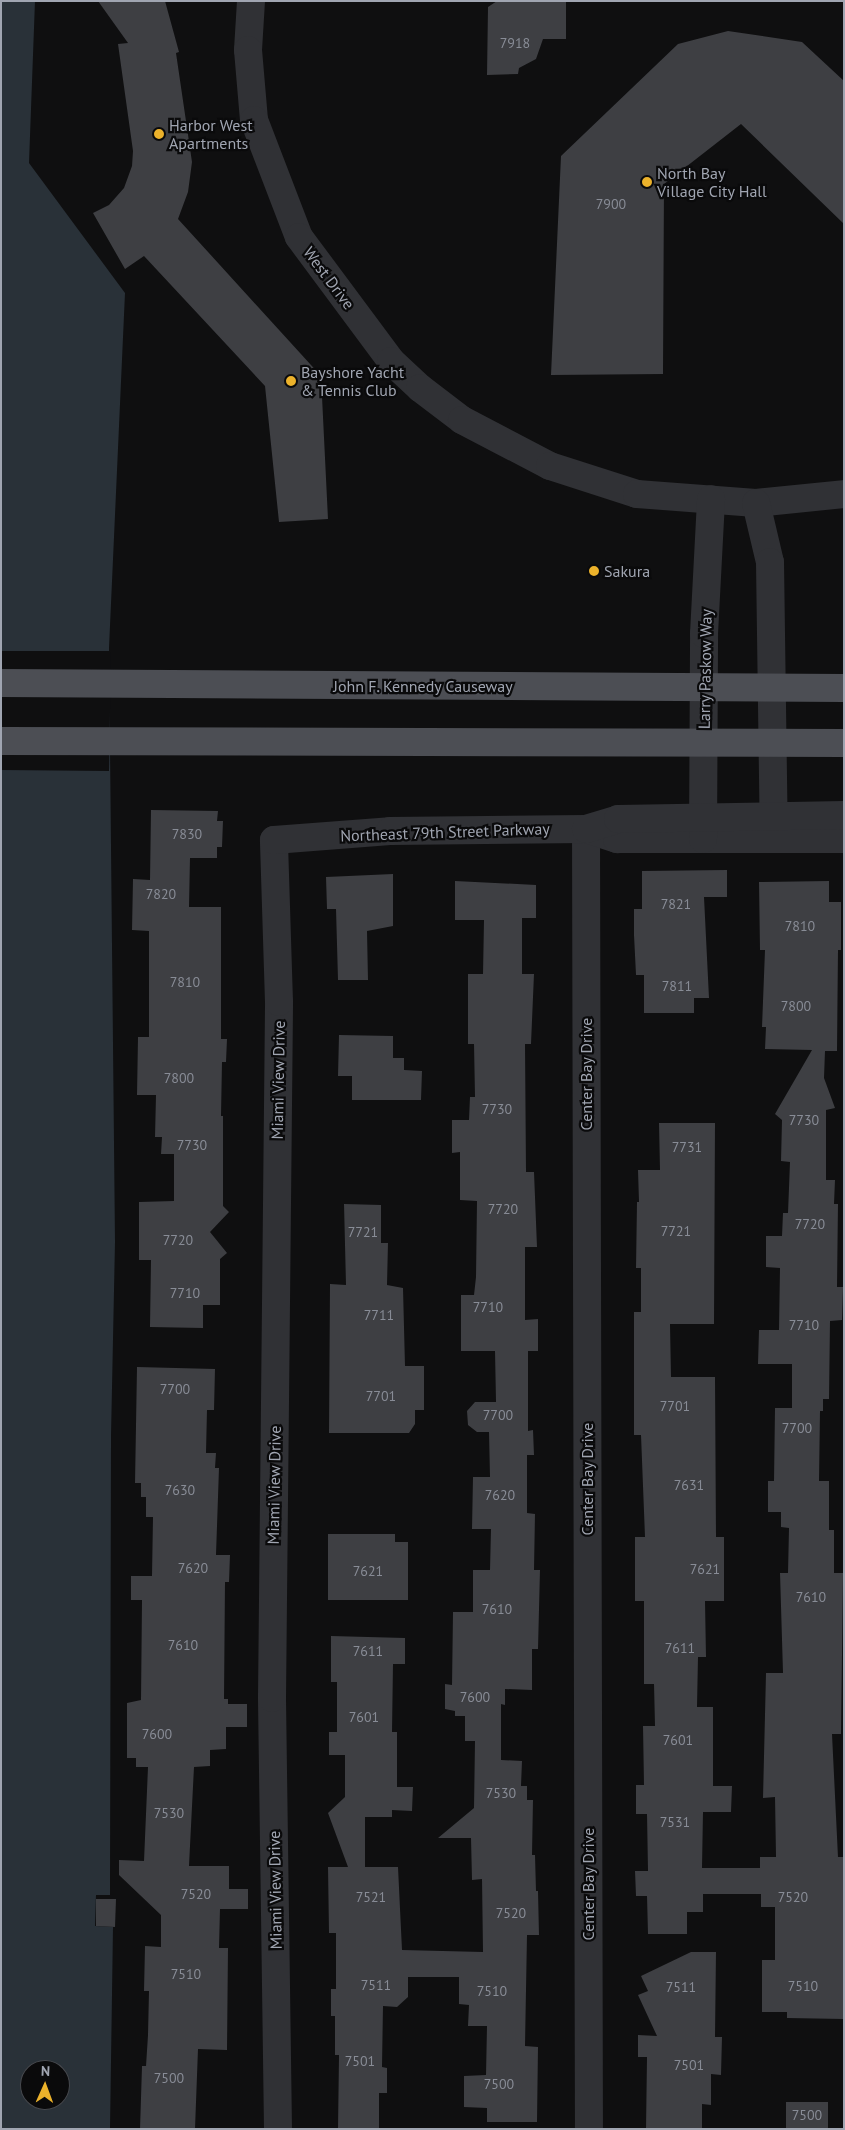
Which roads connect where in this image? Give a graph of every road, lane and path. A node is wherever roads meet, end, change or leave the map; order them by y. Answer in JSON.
{"nodes":[{"id":1,"x":251,"y":1,"type":"edge"},
{"id":2,"x":844,"y":494,"type":"edge"},
{"id":3,"x":711,"y":499,"type":"junction"},
{"id":4,"x":756,"y":503,"type":"junction"},
{"id":5,"x":1,"y":683,"type":"edge"},
{"id":6,"x":704,"y":687,"type":"junction"},
{"id":7,"x":771,"y":687,"type":"junction"},
{"id":8,"x":844,"y":688,"type":"edge"},
{"id":9,"x":1,"y":740,"type":"edge"},
{"id":10,"x":772,"y":742,"type":"junction"},
{"id":11,"x":703,"y":743,"type":"junction"},
{"id":12,"x":844,"y":743,"type":"edge"},
{"id":13,"x":844,"y":815,"type":"edge"},
{"id":14,"x":773,"y":827,"type":"junction"},
{"id":15,"x":703,"y":828,"type":"junction"},
{"id":16,"x":586,"y":829,"type":"junction"},
{"id":17,"x":844,"y":839,"type":"edge"},
{"id":18,"x":274,"y":840,"type":"joint"},
{"id":19,"x":278,"y":2129,"type":"edge"},
{"id":20,"x":589,"y":2129,"type":"edge"}],
"edges":[{"from":1,"to":3,"type":"street","name":"West Drive"},
{"from":2,"to":4,"type":"street"},
{"from":3,"to":4,"type":"street"},
{"from":3,"to":6,"type":"street","name":"Larry Paskow Way"},
{"from":4,"to":7,"type":"street"},
{"from":5,"to":6,"type":"main road","name":"John F. Kennedy Causeway"},
{"from":6,"to":7,"type":"main road","name":"John F. Kennedy Causeway"},
{"from":6,"to":11,"type":"street","name":"Larry Paskow Way"},
{"from":7,"to":8,"type":"main road","name":"John F. Kennedy Causeway"},
{"from":7,"to":10,"type":"street"},
{"from":9,"to":11,"type":"main road"},
{"from":10,"to":11,"type":"main road"},
{"from":10,"to":12,"type":"main road"},
{"from":10,"to":14,"type":"street"},
{"from":11,"to":15,"type":"street","name":"Larry Paskow Way"},
{"from":13,"to":14,"type":"street","name":"Northeast 79th Street Parkway"},
{"from":14,"to":15,"type":"street","name":"Northeast 79th Street Parkway"},
{"from":14,"to":17,"type":"street","name":"Northeast 79th Street Parkway"},
{"from":15,"to":16,"type":"street","name":"Northeast 79th Street Parkway"},
{"from":16,"to":18,"type":"street","name":"Northeast 79th Street Parkway"},
{"from":16,"to":20,"type":"street","name":"Center Bay Drive"},
{"from":18,"to":19,"type":"street","name":"Miami View Drive"}]}
